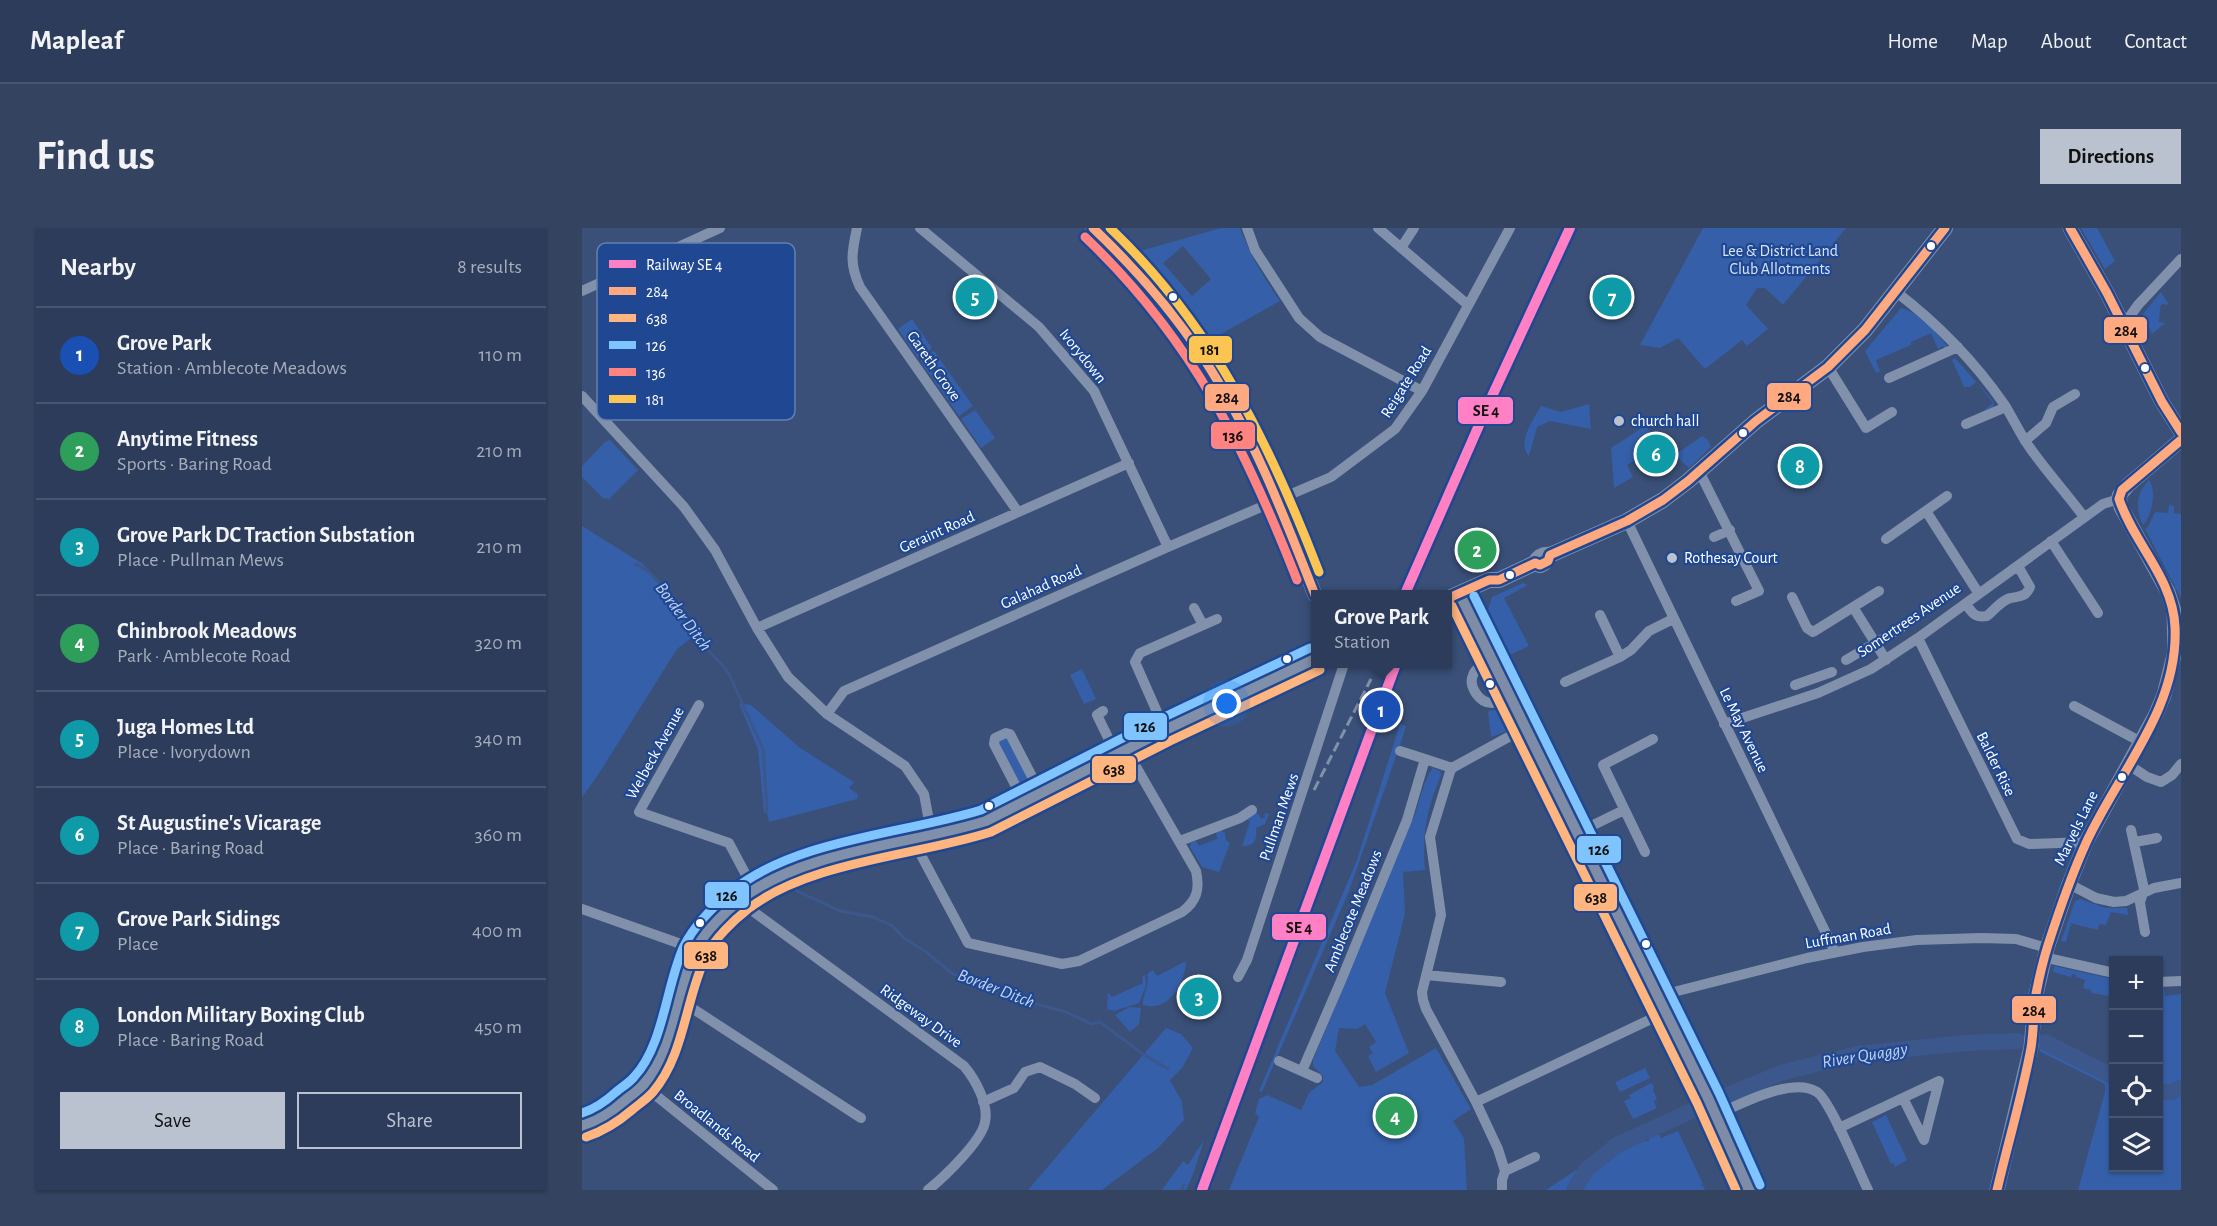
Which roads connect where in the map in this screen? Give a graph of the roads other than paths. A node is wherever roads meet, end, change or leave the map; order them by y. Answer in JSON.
{"nodes":[{"id":1,"x":720,"y":228,"type":"edge"},
{"id":2,"x":857,"y":228,"type":"edge"},
{"id":3,"x":920,"y":228,"type":"edge"},
{"id":4,"x":1092,"y":228,"type":"edge"},
{"id":5,"x":1247,"y":228,"type":"edge"},
{"id":6,"x":1378,"y":228,"type":"edge"},
{"id":7,"x":1414,"y":228,"type":"edge"},
{"id":8,"x":1510,"y":228,"type":"edge"},
{"id":9,"x":1945,"y":228,"type":"edge"},
{"id":10,"x":2070,"y":228,"type":"edge"},
{"id":11,"x":687,"y":243,"type":"edge"},
{"id":12,"x":1401,"y":248,"type":"junction"},
{"id":13,"x":2181,"y":259,"type":"edge"},
{"id":14,"x":597,"y":284,"type":"edge"},
{"id":15,"x":582,"y":291,"type":"edge"},
{"id":16,"x":1895,"y":291,"type":"junction"},
{"id":17,"x":1468,"y":305,"type":"junction"},
{"id":18,"x":2123,"y":326,"type":"junction"},
{"id":19,"x":1958,"y":347,"type":"junction"},
{"id":20,"x":1828,"y":367,"type":"junction"},
{"id":21,"x":1889,"y":378,"type":"dead end"},
{"id":22,"x":1422,"y":391,"type":"junction"},
{"id":23,"x":2075,"y":394,"type":"dead end"},
{"id":24,"x":582,"y":396,"type":"edge"},
{"id":25,"x":2006,"y":407,"type":"junction"},
{"id":26,"x":597,"y":412,"type":"edge"},
{"id":27,"x":1892,"y":412,"type":"dead end"},
{"id":28,"x":604,"y":420,"type":"edge"},
{"id":29,"x":1966,"y":424,"type":"dead end"},
{"id":30,"x":2181,"y":432,"type":"edge"},
{"id":31,"x":2181,"y":440,"type":"edge"},
{"id":32,"x":2025,"y":441,"type":"junction"},
{"id":33,"x":1129,"y":463,"type":"junction"},
{"id":34,"x":1700,"y":471,"type":"junction"},
{"id":35,"x":1947,"y":496,"type":"dead end"},
{"id":36,"x":2119,"y":499,"type":"junction"},
{"id":37,"x":1276,"y":500,"type":"junction"},
{"id":38,"x":1926,"y":511,"type":"junction"},
{"id":39,"x":1018,"y":512,"type":"junction"},
{"id":40,"x":2084,"y":517,"type":"junction"},
{"id":41,"x":1627,"y":521,"type":"junction"},
{"id":42,"x":1730,"y":530,"type":"junction"},
{"id":43,"x":1714,"y":537,"type":"dead end"},
{"id":44,"x":1886,"y":538,"type":"dead end"},
{"id":45,"x":2051,"y":541,"type":"junction"},
{"id":46,"x":1168,"y":547,"type":"junction"},
{"id":47,"x":2018,"y":566,"type":"junction"},
{"id":48,"x":1313,"y":590,"type":"edge"},
{"id":49,"x":1880,"y":591,"type":"dead end"},
{"id":50,"x":1979,"y":594,"type":"junction"},
{"id":51,"x":1792,"y":597,"type":"dead end"},
{"id":52,"x":1456,"y":600,"type":"edge"},
{"id":53,"x":1736,"y":601,"type":"dead end"},
{"id":54,"x":1966,"y":604,"type":"junction"},
{"id":55,"x":1194,"y":608,"type":"dead end"},
{"id":56,"x":1853,"y":608,"type":"junction"},
{"id":57,"x":2097,"y":613,"type":"dead end"},
{"id":58,"x":1600,"y":615,"type":"dead end"},
{"id":59,"x":1217,"y":619,"type":"dead end"},
{"id":60,"x":1673,"y":619,"type":"junction"},
{"id":61,"x":1203,"y":625,"type":"junction"},
{"id":62,"x":757,"y":628,"type":"junction"},
{"id":63,"x":1900,"y":628,"type":"dead end"},
{"id":64,"x":1918,"y":638,"type":"junction"},
{"id":65,"x":1876,"y":642,"type":"junction"},
{"id":66,"x":1620,"y":657,"type":"junction"},
{"id":67,"x":1846,"y":660,"type":"dead end"},
{"id":68,"x":1887,"y":660,"type":"junction"},
{"id":69,"x":1311,"y":661,"type":"edge"},
{"id":70,"x":1492,"y":661,"type":"junction"},
{"id":71,"x":1342,"y":668,"type":"edge"},
{"id":72,"x":1832,"y":672,"type":"dead end"},
{"id":73,"x":1811,"y":678,"type":"junction"},
{"id":74,"x":1565,"y":682,"type":"dead end"},
{"id":75,"x":1795,"y":685,"type":"dead end"},
{"id":76,"x":1818,"y":693,"type":"junction"},
{"id":77,"x":1509,"y":696,"type":"junction"},
{"id":78,"x":699,"y":705,"type":"dead end"},
{"id":79,"x":2074,"y":706,"type":"dead end"},
{"id":80,"x":826,"y":714,"type":"junction"},
{"id":81,"x":1096,"y":715,"type":"dead end"},
{"id":82,"x":1724,"y":724,"type":"junction"},
{"id":83,"x":1525,"y":728,"type":"junction"},
{"id":84,"x":1165,"y":730,"type":"junction"},
{"id":85,"x":1653,"y":739,"type":"dead end"},
{"id":86,"x":2141,"y":742,"type":"junction"},
{"id":87,"x":1400,"y":751,"type":"dead end"},
{"id":88,"x":1122,"y":754,"type":"junction"},
{"id":89,"x":1425,"y":759,"type":"junction"},
{"id":90,"x":2181,"y":764,"type":"edge"},
{"id":91,"x":2129,"y":765,"type":"junction"},
{"id":92,"x":1452,"y":768,"type":"junction"},
{"id":93,"x":1041,"y":794,"type":"junction"},
{"id":94,"x":1024,"y":802,"type":"junction"},
{"id":95,"x":1252,"y":810,"type":"dead end"},
{"id":96,"x":1624,"y":810,"type":"junction"},
{"id":97,"x":2132,"y":830,"type":"dead end"},
{"id":98,"x":1577,"y":834,"type":"junction"},
{"id":99,"x":932,"y":837,"type":"junction"},
{"id":100,"x":2157,"y":838,"type":"dead end"},
{"id":101,"x":1180,"y":841,"type":"junction"},
{"id":102,"x":914,"y":842,"type":"junction"},
{"id":103,"x":2086,"y":842,"type":"junction"},
{"id":104,"x":2135,"y":842,"type":"junction"},
{"id":105,"x":1645,"y":852,"type":"dead end"},
{"id":106,"x":2181,"y":883,"type":"edge"},
{"id":107,"x":2069,"y":884,"type":"junction"},
{"id":108,"x":754,"y":890,"type":"junction"},
{"id":109,"x":2142,"y":894,"type":"junction"},
{"id":110,"x":739,"y":901,"type":"junction"},
{"id":111,"x":582,"y":909,"type":"edge"},
{"id":112,"x":2145,"y":932,"type":"dead end"},
{"id":113,"x":695,"y":949,"type":"junction"},
{"id":114,"x":1834,"y":952,"type":"junction"},
{"id":115,"x":2045,"y":952,"type":"junction"},
{"id":116,"x":2109,"y":971,"type":"edge"},
{"id":117,"x":1426,"y":975,"type":"junction"},
{"id":118,"x":1238,"y":977,"type":"dead end"},
{"id":119,"x":2181,"y":981,"type":"edge"},
{"id":120,"x":1501,"y":982,"type":"dead end"},
{"id":121,"x":2163,"y":982,"type":"edge"},
{"id":122,"x":1658,"y":996,"type":"junction"},
{"id":123,"x":678,"y":999,"type":"junction"},
{"id":124,"x":1665,"y":1012,"type":"junction"},
{"id":125,"x":1280,"y":1061,"type":"dead end"},
{"id":126,"x":1302,"y":1071,"type":"junction"},
{"id":127,"x":1317,"y":1078,"type":"dead end"},
{"id":128,"x":643,"y":1085,"type":"junction"},
{"id":129,"x":1095,"y":1098,"type":"dead end"},
{"id":130,"x":1904,"y":1098,"type":"junction"},
{"id":131,"x":983,"y":1102,"type":"junction"},
{"id":132,"x":1476,"y":1102,"type":"junction"},
{"id":133,"x":1716,"y":1115,"type":"junction"},
{"id":134,"x":861,"y":1118,"type":"dead end"},
{"id":135,"x":582,"y":1126,"type":"edge"},
{"id":136,"x":1839,"y":1128,"type":"junction"},
{"id":137,"x":1535,"y":1157,"type":"dead end"},
{"id":138,"x":1505,"y":1171,"type":"junction"},
{"id":139,"x":772,"y":1190,"type":"edge"},
{"id":140,"x":928,"y":1190,"type":"edge"},
{"id":141,"x":1502,"y":1190,"type":"edge"},
{"id":142,"x":1749,"y":1190,"type":"edge"},
{"id":143,"x":1868,"y":1190,"type":"edge"},
{"id":144,"x":1997,"y":1190,"type":"edge"}],
"edges":[{"from":1,"to":11,"type":"street"},
{"from":2,"to":39,"type":"street","name":"Gareth Grove"},
{"from":3,"to":33,"type":"street","name":"Ivorydown"},
{"from":4,"to":37,"type":"street"},
{"from":5,"to":22,"type":"street"},
{"from":6,"to":12,"type":"street"},
{"from":7,"to":12,"type":"street"},
{"from":8,"to":17,"type":"street","name":"Reigate Road"},
{"from":9,"to":16,"type":"main road"},
{"from":10,"to":18,"type":"street"},
{"from":12,"to":17,"type":"street"},
{"from":13,"to":18,"type":"street"},
{"from":14,"to":15,"type":"street"},
{"from":16,"to":19,"type":"street"},
{"from":16,"to":20,"type":"main road"},
{"from":17,"to":22,"type":"street","name":"Reigate Road"},
{"from":18,"to":30,"type":"street"},
{"from":19,"to":21,"type":"street"},
{"from":19,"to":25,"type":"street"},
{"from":20,"to":27,"type":"street"},
{"from":20,"to":34,"type":"main road"},
{"from":22,"to":37,"type":"street","name":"Reigate Road"},
{"from":23,"to":32,"type":"street"},
{"from":24,"to":26,"type":"street"},
{"from":25,"to":29,"type":"street"},
{"from":25,"to":32,"type":"street"},
{"from":28,"to":62,"type":"street"},
{"from":31,"to":36,"type":"street","name":"Somertrees Avenue"},
{"from":32,"to":40,"type":"street"},
{"from":33,"to":39,"type":"street","name":"Geraint Road"},
{"from":33,"to":46,"type":"street","name":"Ivorydown"},
{"from":34,"to":41,"type":"main road"},
{"from":34,"to":42,"type":"street"},
{"from":35,"to":38,"type":"street"},
{"from":36,"to":40,"type":"street","name":"Somertrees Avenue"},
{"from":36,"to":86,"type":"street","name":"Marvels Lane"},
{"from":37,"to":46,"type":"street","name":"Galahad Road"},
{"from":37,"to":48,"type":"street"},
{"from":38,"to":44,"type":"street"},
{"from":38,"to":50,"type":"street","name":"Somertrees Avenue"},
{"from":39,"to":62,"type":"street","name":"Geraint Road"},
{"from":40,"to":45,"type":"street","name":"Somertrees Avenue"},
{"from":41,"to":52,"type":"main road"},
{"from":41,"to":60,"type":"street","name":"Le May Avenue"},
{"from":42,"to":43,"type":"street"},
{"from":42,"to":53,"type":"street"},
{"from":45,"to":47,"type":"street","name":"Somertrees Avenue"},
{"from":45,"to":57,"type":"street"},
{"from":46,"to":80,"type":"street","name":"Galahad Road"},
{"from":47,"to":50,"type":"street","name":"Somertrees Avenue"},
{"from":47,"to":54,"type":"street"},
{"from":49,"to":56,"type":"street"},
{"from":50,"to":54,"type":"street","name":"Somertrees Avenue"},
{"from":51,"to":56,"type":"street"},
{"from":52,"to":70,"type":"street"},
{"from":54,"to":64,"type":"street","name":"Somertrees Avenue"},
{"from":55,"to":61,"type":"street"},
{"from":56,"to":65,"type":"street"},
{"from":58,"to":66,"type":"street"},
{"from":59,"to":61,"type":"street"},
{"from":60,"to":66,"type":"street"},
{"from":60,"to":82,"type":"street","name":"Le May Avenue"},
{"from":61,"to":84,"type":"street"},
{"from":62,"to":80,"type":"street"},
{"from":63,"to":65,"type":"street"},
{"from":64,"to":68,"type":"street","name":"Somertrees Avenue"},
{"from":64,"to":103,"type":"street","name":"Balder Rise"},
{"from":65,"to":67,"type":"street"},
{"from":65,"to":68,"type":"street"},
{"from":66,"to":74,"type":"street"},
{"from":68,"to":76,"type":"street","name":"Somertrees Avenue"},
{"from":69,"to":84,"type":"main road"},
{"from":70,"to":77,"type":"street"},
{"from":70,"to":77,"type":"street"},
{"from":71,"to":118,"type":"street","name":"Pullman Mews"},
{"from":72,"to":73,"type":"street"},
{"from":73,"to":75,"type":"street"},
{"from":73,"to":76,"type":"street"},
{"from":76,"to":82,"type":"street","name":"Somertrees Avenue"},
{"from":77,"to":83,"type":"street"},
{"from":78,"to":108,"type":"street","name":"Welbeck Avenue"},
{"from":79,"to":86,"type":"street"},
{"from":80,"to":99,"type":"street"},
{"from":81,"to":88,"type":"street"},
{"from":82,"to":114,"type":"street","name":"Le May Avenue"},
{"from":83,"to":92,"type":"street"},
{"from":83,"to":98,"type":"street"},
{"from":84,"to":88,"type":"main road"},
{"from":85,"to":96,"type":"street"},
{"from":86,"to":91,"type":"street","name":"Marvels Lane"},
{"from":87,"to":89,"type":"street"},
{"from":88,"to":93,"type":"main road"},
{"from":88,"to":101,"type":"street"},
{"from":89,"to":92,"type":"street"},
{"from":89,"to":126,"type":"street","name":"Amblecote Meadows"},
{"from":90,"to":91,"type":"street"},
{"from":91,"to":103,"type":"street","name":"Marvels Lane"},
{"from":92,"to":117,"type":"street"},
{"from":93,"to":94,"type":"main road"},
{"from":93,"to":94,"type":"street"},
{"from":94,"to":99,"type":"main road"},
{"from":95,"to":101,"type":"street"},
{"from":96,"to":98,"type":"street"},
{"from":96,"to":105,"type":"street"},
{"from":97,"to":104,"type":"street"},
{"from":98,"to":122,"type":"street"},
{"from":99,"to":102,"type":"main road"},
{"from":100,"to":104,"type":"street"},
{"from":101,"to":102,"type":"street"},
{"from":102,"to":108,"type":"main road"},
{"from":103,"to":107,"type":"street","name":"Marvels Lane"},
{"from":104,"to":109,"type":"street"},
{"from":106,"to":109,"type":"street"},
{"from":107,"to":109,"type":"street"},
{"from":107,"to":115,"type":"street","name":"Marvels Lane"},
{"from":108,"to":110,"type":"main road"},
{"from":109,"to":112,"type":"street"},
{"from":110,"to":113,"type":"main road"},
{"from":110,"to":131,"type":"street","name":"Ridgeway Drive"},
{"from":111,"to":113,"type":"street"},
{"from":113,"to":123,"type":"main road"},
{"from":114,"to":115,"type":"street","name":"Luffman Road"},
{"from":114,"to":122,"type":"street","name":"Luffman Road"},
{"from":115,"to":116,"type":"street","name":"Luffman Road"},
{"from":115,"to":144,"type":"street","name":"Marvels Lane"},
{"from":117,"to":120,"type":"street"},
{"from":117,"to":132,"type":"street"},
{"from":119,"to":121,"type":"street"},
{"from":122,"to":124,"type":"street"},
{"from":123,"to":128,"type":"main road"},
{"from":123,"to":134,"type":"street"},
{"from":124,"to":132,"type":"street"},
{"from":124,"to":133,"type":"street"},
{"from":125,"to":126,"type":"street"},
{"from":126,"to":127,"type":"street"},
{"from":128,"to":135,"type":"main road"},
{"from":128,"to":139,"type":"street","name":"Broadlands Road"},
{"from":129,"to":131,"type":"street"},
{"from":130,"to":130,"type":"street"},
{"from":130,"to":136,"type":"street"},
{"from":131,"to":140,"type":"street","name":"Ridgeway Drive"},
{"from":132,"to":138,"type":"street"},
{"from":133,"to":136,"type":"street"},
{"from":133,"to":142,"type":"street"},
{"from":136,"to":143,"type":"street"},
{"from":137,"to":138,"type":"street"},
{"from":138,"to":141,"type":"street"}]}
